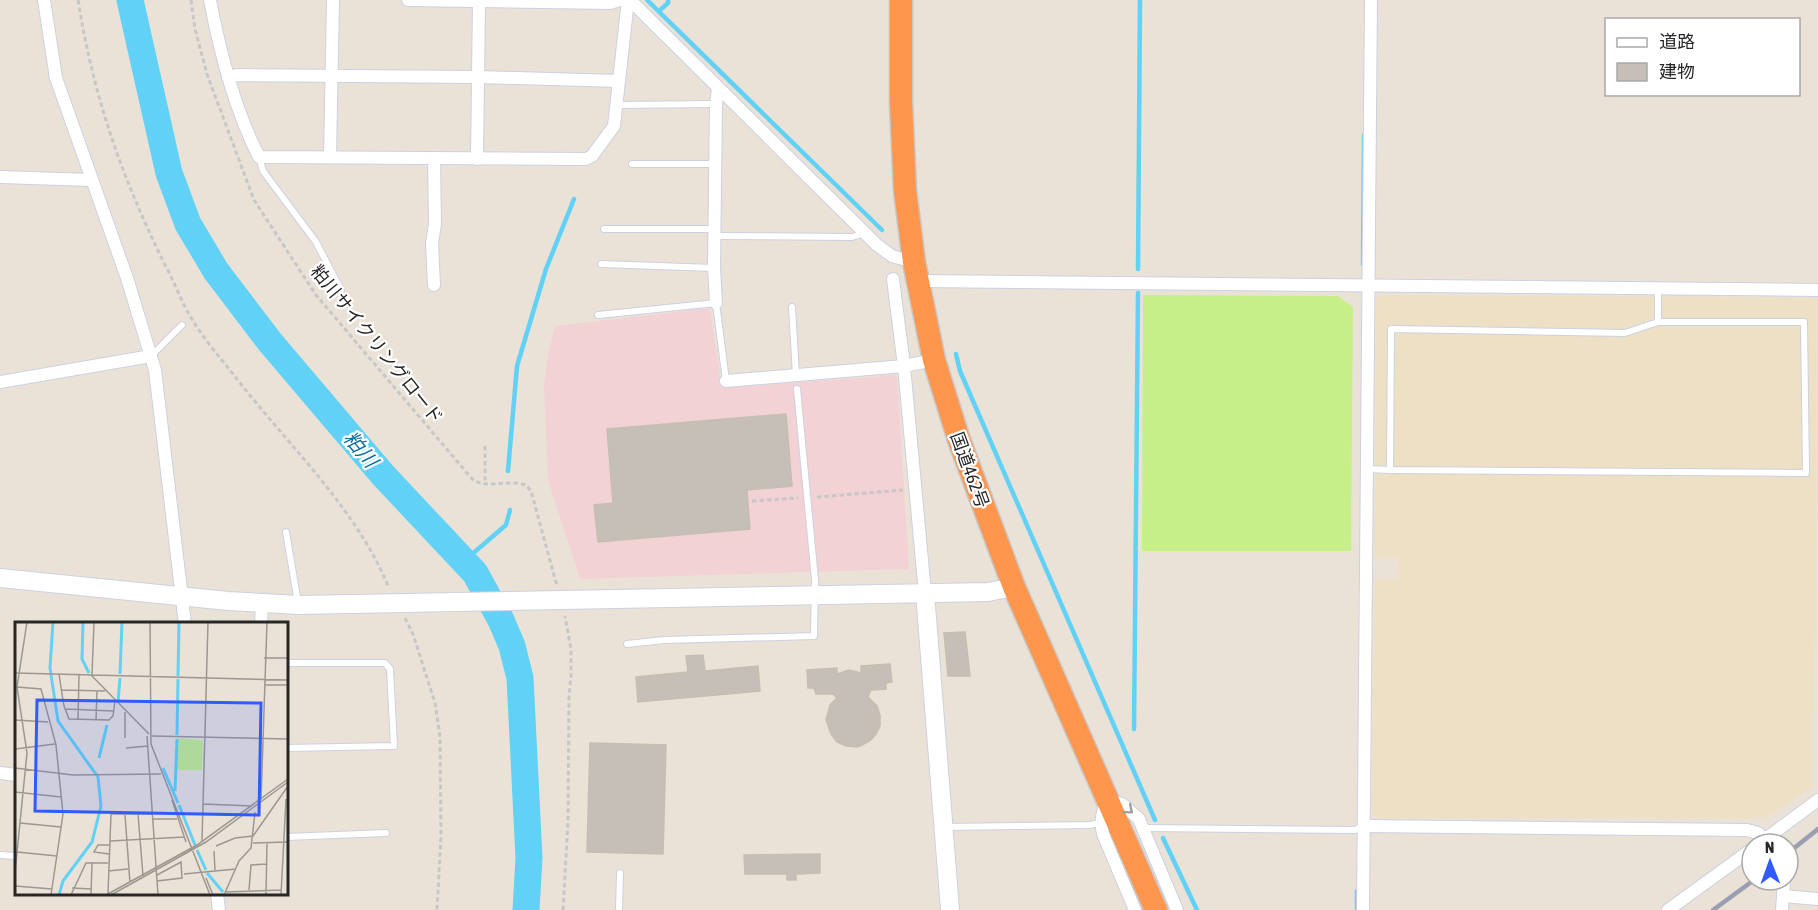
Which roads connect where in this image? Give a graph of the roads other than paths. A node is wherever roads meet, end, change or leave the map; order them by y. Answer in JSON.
{"nodes":[{"id":1,"x":44,"y":0,"type":"edge"},
{"id":2,"x":210,"y":0,"type":"edge"},
{"id":3,"x":333,"y":0,"type":"edge"},
{"id":4,"x":408,"y":0,"type":"edge"},
{"id":5,"x":620,"y":0,"type":"edge"},
{"id":6,"x":629,"y":0,"type":"edge"},
{"id":7,"x":901,"y":0,"type":"edge"},
{"id":8,"x":1371,"y":0,"type":"edge"},
{"id":9,"x":479,"y":1,"type":"edge"},
{"id":10,"x":332,"y":76,"type":"junction"},
{"id":11,"x":228,"y":77,"type":"junction"},
{"id":12,"x":478,"y":78,"type":"junction"},
{"id":13,"x":618,"y":81,"type":"junction"},
{"id":14,"x":718,"y":89,"type":"junction"},
{"id":15,"x":716,"y":104,"type":"junction"},
{"id":16,"x":616,"y":105,"type":"junction"},
{"id":17,"x":259,"y":157,"type":"junction"},
{"id":18,"x":330,"y":157,"type":"junction"},
{"id":19,"x":434,"y":158,"type":"junction"},
{"id":20,"x":477,"y":159,"type":"junction"},
{"id":21,"x":632,"y":164,"type":"dead end"},
{"id":22,"x":716,"y":164,"type":"junction"},
{"id":23,"x":0,"y":177,"type":"edge"},
{"id":24,"x":91,"y":180,"type":"junction"},
{"id":25,"x":604,"y":229,"type":"dead end"},
{"id":26,"x":715,"y":233,"type":"junction"},
{"id":27,"x":865,"y":233,"type":"junction"},
{"id":28,"x":601,"y":264,"type":"dead end"},
{"id":29,"x":714,"y":268,"type":"junction"},
{"id":30,"x":916,"y":272,"type":"junction"},
{"id":31,"x":893,"y":279,"type":"dead end"},
{"id":32,"x":1367,"y":284,"type":"junction"},
{"id":33,"x":434,"y":285,"type":"dead end"},
{"id":34,"x":1658,"y":288,"type":"junction"},
{"id":35,"x":1818,"y":290,"type":"edge"},
{"id":36,"x":341,"y":291,"type":"dead end"},
{"id":37,"x":717,"y":303,"type":"junction"},
{"id":38,"x":792,"y":307,"type":"dead end"},
{"id":39,"x":598,"y":315,"type":"dead end"},
{"id":40,"x":1658,"y":321,"type":"junction"},
{"id":41,"x":182,"y":325,"type":"dead end"},
{"id":42,"x":151,"y":356,"type":"junction"},
{"id":43,"x":934,"y":360,"type":"junction"},
{"id":44,"x":904,"y":366,"type":"junction"},
{"id":45,"x":796,"y":375,"type":"junction"},
{"id":46,"x":726,"y":381,"type":"joint"},
{"id":47,"x":0,"y":382,"type":"edge"},
{"id":48,"x":797,"y":389,"type":"dead end"},
{"id":49,"x":1366,"y":469,"type":"junction"},
{"id":50,"x":1390,"y":470,"type":"junction"},
{"id":51,"x":286,"y":532,"type":"dead end"},
{"id":52,"x":0,"y":578,"type":"edge"},
{"id":53,"x":1014,"y":586,"type":"junction"},
{"id":54,"x":925,"y":593,"type":"junction"},
{"id":55,"x":814,"y":595,"type":"junction"},
{"id":56,"x":182,"y":596,"type":"junction"},
{"id":57,"x":262,"y":604,"type":"junction"},
{"id":58,"x":299,"y":605,"type":"junction"},
{"id":59,"x":185,"y":622,"type":"edge"},
{"id":60,"x":261,"y":622,"type":"edge"},
{"id":61,"x":627,"y":644,"type":"dead end"},
{"id":62,"x":288,"y":663,"type":"edge"},
{"id":63,"x":288,"y":748,"type":"edge"},
{"id":64,"x":0,"y":773,"type":"edge"},
{"id":65,"x":15,"y":775,"type":"edge"},
{"id":66,"x":1108,"y":800,"type":"junction"},
{"id":67,"x":1818,"y":800,"type":"edge"},
{"id":68,"x":1100,"y":823,"type":"junction"},
{"id":69,"x":1364,"y":826,"type":"junction"},
{"id":70,"x":944,"y":827,"type":"junction"},
{"id":71,"x":1143,"y":828,"type":"junction"},
{"id":72,"x":1754,"y":832,"type":"edge"},
{"id":73,"x":1775,"y":832,"type":"edge"},
{"id":74,"x":386,"y":833,"type":"dead end"},
{"id":75,"x":288,"y":837,"type":"edge"},
{"id":76,"x":0,"y":855,"type":"edge"},
{"id":77,"x":15,"y":856,"type":"edge"},
{"id":78,"x":1740,"y":858,"type":"edge"},
{"id":79,"x":620,"y":873,"type":"dead end"},
{"id":80,"x":217,"y":895,"type":"edge"},
{"id":81,"x":1818,"y":899,"type":"edge"},
{"id":82,"x":219,"y":910,"type":"edge"},
{"id":83,"x":619,"y":910,"type":"edge"},
{"id":84,"x":950,"y":910,"type":"edge"},
{"id":85,"x":1135,"y":910,"type":"edge"},
{"id":86,"x":1156,"y":910,"type":"edge"},
{"id":87,"x":1177,"y":910,"type":"edge"},
{"id":88,"x":1363,"y":910,"type":"edge"},
{"id":89,"x":1668,"y":910,"type":"edge"},
{"id":90,"x":1782,"y":910,"type":"edge"}],
"edges":[{"from":1,"to":24,"type":"street"},
{"from":2,"to":11,"type":"street"},
{"from":3,"to":10,"type":"street"},
{"from":4,"to":9,"type":"street"},
{"from":5,"to":9,"type":"street"},
{"from":6,"to":13,"type":"street"},
{"from":6,"to":14,"type":"street"},
{"from":7,"to":30,"type":"highway","name":"国道462号"},
{"from":8,"to":32,"type":"street"},
{"from":9,"to":12,"type":"street"},
{"from":10,"to":11,"type":"street"},
{"from":10,"to":12,"type":"street"},
{"from":10,"to":18,"type":"street"},
{"from":11,"to":17,"type":"street"},
{"from":12,"to":13,"type":"street"},
{"from":12,"to":20,"type":"street"},
{"from":13,"to":16,"type":"street"},
{"from":14,"to":15,"type":"street"},
{"from":14,"to":27,"type":"street"},
{"from":15,"to":16,"type":"lane"},
{"from":15,"to":22,"type":"street"},
{"from":16,"to":20,"type":"street"},
{"from":17,"to":18,"type":"street"},
{"from":17,"to":36,"type":"lane"},
{"from":18,"to":19,"type":"street"},
{"from":19,"to":20,"type":"street"},
{"from":19,"to":33,"type":"street"},
{"from":21,"to":22,"type":"lane"},
{"from":22,"to":26,"type":"street"},
{"from":23,"to":24,"type":"street"},
{"from":24,"to":42,"type":"street"},
{"from":25,"to":26,"type":"lane"},
{"from":26,"to":27,"type":"lane"},
{"from":26,"to":29,"type":"street"},
{"from":27,"to":30,"type":"street"},
{"from":28,"to":29,"type":"lane"},
{"from":29,"to":37,"type":"street"},
{"from":30,"to":32,"type":"street"},
{"from":30,"to":43,"type":"highway","name":"国道462号"},
{"from":31,"to":44,"type":"street"},
{"from":32,"to":34,"type":"street"},
{"from":32,"to":49,"type":"street"},
{"from":34,"to":35,"type":"street"},
{"from":34,"to":40,"type":"lane"},
{"from":37,"to":39,"type":"lane"},
{"from":37,"to":46,"type":"lane"},
{"from":38,"to":45,"type":"lane"},
{"from":40,"to":50,"type":"lane"},
{"from":40,"to":50,"type":"lane"},
{"from":41,"to":42,"type":"lane"},
{"from":42,"to":47,"type":"street"},
{"from":42,"to":56,"type":"street"},
{"from":43,"to":44,"type":"street"},
{"from":43,"to":53,"type":"highway","name":"国道462号"},
{"from":44,"to":45,"type":"street"},
{"from":44,"to":54,"type":"street"},
{"from":45,"to":46,"type":"street"},
{"from":48,"to":55,"type":"lane"},
{"from":49,"to":50,"type":"lane"},
{"from":49,"to":69,"type":"street"},
{"from":51,"to":58,"type":"lane"},
{"from":52,"to":56,"type":"street"},
{"from":53,"to":54,"type":"street"},
{"from":53,"to":66,"type":"highway","name":"国道462号"},
{"from":54,"to":55,"type":"street"},
{"from":54,"to":70,"type":"street"},
{"from":55,"to":58,"type":"street"},
{"from":55,"to":61,"type":"lane"},
{"from":56,"to":57,"type":"street"},
{"from":56,"to":59,"type":"street"},
{"from":57,"to":58,"type":"street"},
{"from":57,"to":60,"type":"street"},
{"from":62,"to":63,"type":"lane"},
{"from":64,"to":65,"type":"street"},
{"from":66,"to":68,"type":"street"},
{"from":66,"to":71,"type":"street","one_way":true},
{"from":66,"to":86,"type":"highway","name":"国道462号"},
{"from":67,"to":73,"type":"street"},
{"from":68,"to":70,"type":"lane"},
{"from":68,"to":85,"type":"street"},
{"from":69,"to":71,"type":"lane"},
{"from":69,"to":72,"type":"street"},
{"from":69,"to":88,"type":"street"},
{"from":70,"to":84,"type":"street"},
{"from":71,"to":87,"type":"street"},
{"from":74,"to":75,"type":"lane"},
{"from":76,"to":77,"type":"lane"},
{"from":78,"to":89,"type":"street"},
{"from":79,"to":83,"type":"lane"},
{"from":80,"to":82,"type":"street"},
{"from":81,"to":90,"type":"street"}]}
